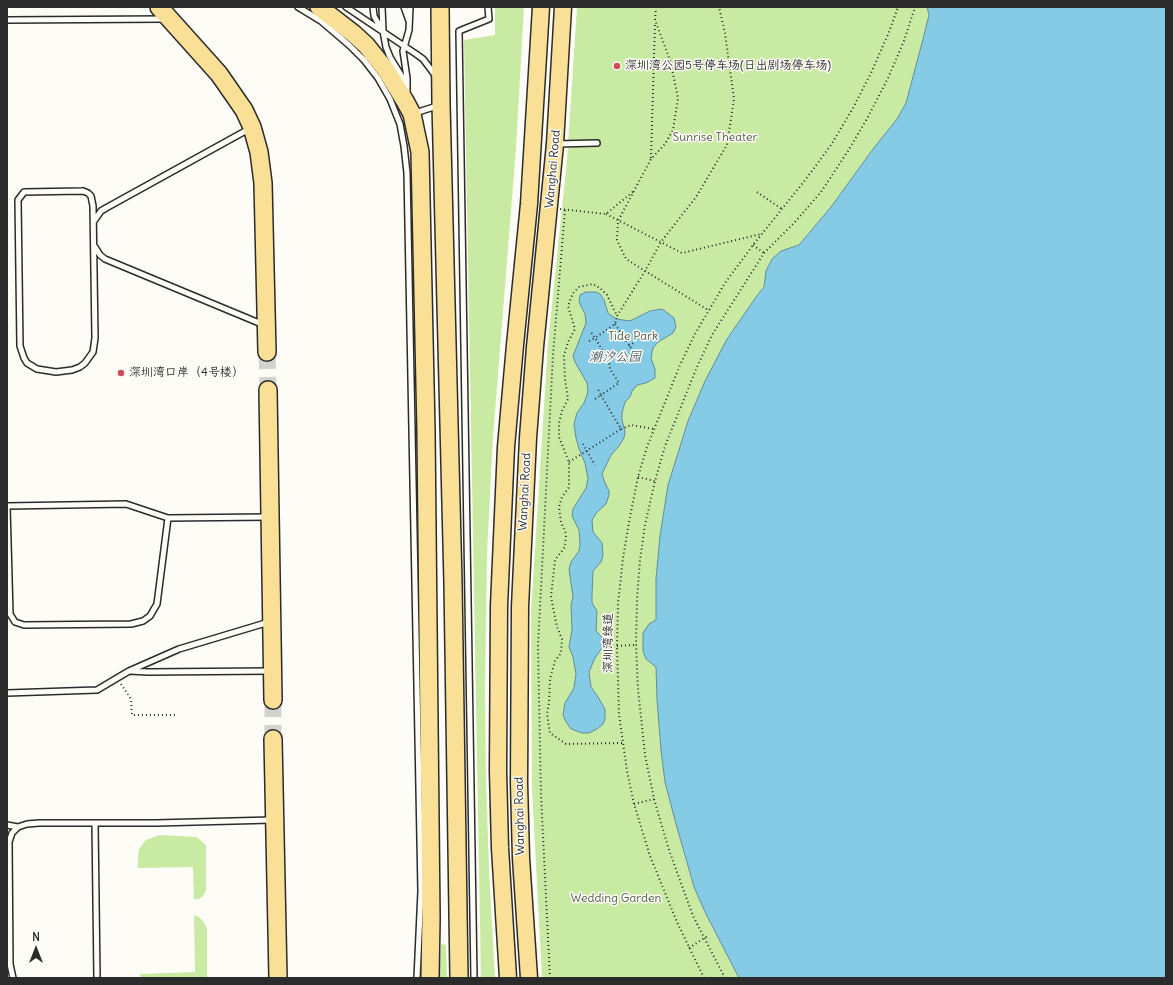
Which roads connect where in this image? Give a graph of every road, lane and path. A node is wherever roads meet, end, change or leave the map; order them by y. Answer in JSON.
{"nodes":[{"id":1,"x":159,"y":7,"type":"edge"},
{"id":2,"x":298,"y":7,"type":"edge"},
{"id":3,"x":319,"y":7,"type":"edge"},
{"id":4,"x":346,"y":7,"type":"edge"},
{"id":5,"x":373,"y":7,"type":"edge"},
{"id":6,"x":382,"y":7,"type":"edge"},
{"id":7,"x":404,"y":7,"type":"edge"},
{"id":8,"x":410,"y":7,"type":"edge"},
{"id":9,"x":440,"y":7,"type":"edge"},
{"id":10,"x":488,"y":7,"type":"edge"},
{"id":11,"x":541,"y":7,"type":"edge"},
{"id":12,"x":563,"y":7,"type":"edge"},
{"id":13,"x":656,"y":7,"type":"edge"},
{"id":14,"x":719,"y":7,"type":"edge"},
{"id":15,"x":898,"y":7,"type":"edge"},
{"id":16,"x":915,"y":7,"type":"edge"},
{"id":17,"x":171,"y":19,"type":"junction"},
{"id":18,"x":7,"y":20,"type":"edge"},
{"id":19,"x":655,"y":20,"type":"junction"},
{"id":20,"x":410,"y":24,"type":"junction"},
{"id":21,"x":383,"y":31,"type":"junction"},
{"id":22,"x":404,"y":46,"type":"junction"},
{"id":23,"x":441,"y":82,"type":"junction"},
{"id":24,"x":408,"y":100,"type":"junction"},
{"id":25,"x":441,"y":104,"type":"junction"},
{"id":26,"x":252,"y":127,"type":"junction"},
{"id":27,"x":555,"y":144,"type":"junction"},
{"id":28,"x":597,"y":144,"type":"dead end"},
{"id":29,"x":651,"y":159,"type":"junction"},
{"id":30,"x":636,"y":189,"type":"junction"},
{"id":31,"x":757,"y":192,"type":"dead end"},
{"id":32,"x":557,"y":209,"type":"junction"},
{"id":33,"x":782,"y":209,"type":"junction"},
{"id":34,"x":606,"y":214,"type":"junction"},
{"id":35,"x":618,"y":221,"type":"junction"},
{"id":36,"x":94,"y":222,"type":"junction"},
{"id":37,"x":762,"y":234,"type":"junction"},
{"id":38,"x":661,"y":242,"type":"junction"},
{"id":39,"x":94,"y":244,"type":"junction"},
{"id":40,"x":753,"y":245,"type":"junction"},
{"id":41,"x":764,"y":254,"type":"junction"},
{"id":42,"x":645,"y":271,"type":"junction"},
{"id":43,"x":708,"y":310,"type":"junction"},
{"id":44,"x":617,"y":316,"type":"junction"},
{"id":45,"x":615,"y":324,"type":"junction"},
{"id":46,"x":266,"y":326,"type":"junction"},
{"id":47,"x":591,"y":332,"type":"dead end"},
{"id":48,"x":595,"y":338,"type":"junction"},
{"id":49,"x":589,"y":341,"type":"dead end"},
{"id":50,"x":635,"y":342,"type":"dead end"},
{"id":51,"x":629,"y":346,"type":"junction"},
{"id":52,"x":633,"y":351,"type":"dead end"},
{"id":53,"x":267,"y":352,"type":"tunnel mouth"},
{"id":54,"x":598,"y":389,"type":"dead end"},
{"id":55,"x":268,"y":390,"type":"tunnel mouth"},
{"id":56,"x":601,"y":395,"type":"junction"},
{"id":57,"x":595,"y":399,"type":"dead end"},
{"id":58,"x":621,"y":429,"type":"junction"},
{"id":59,"x":654,"y":429,"type":"junction"},
{"id":60,"x":583,"y":444,"type":"dead end"},
{"id":61,"x":587,"y":451,"type":"junction"},
{"id":62,"x":569,"y":462,"type":"junction"},
{"id":63,"x":595,"y":465,"type":"dead end"},
{"id":64,"x":638,"y":477,"type":"junction"},
{"id":65,"x":655,"y":481,"type":"junction"},
{"id":66,"x":7,"y":506,"type":"edge"},
{"id":67,"x":270,"y":517,"type":"junction"},
{"id":68,"x":168,"y":518,"type":"junction"},
{"id":69,"x":272,"y":622,"type":"junction"},
{"id":70,"x":636,"y":645,"type":"junction"},
{"id":71,"x":617,"y":646,"type":"junction"},
{"id":72,"x":130,"y":671,"type":"junction"},
{"id":73,"x":273,"y":671,"type":"junction"},
{"id":74,"x":117,"y":678,"type":"junction"},
{"id":75,"x":7,"y":693,"type":"edge"},
{"id":76,"x":273,"y":700,"type":"tunnel mouth"},
{"id":77,"x":175,"y":715,"type":"dead end"},
{"id":78,"x":273,"y":739,"type":"tunnel mouth"},
{"id":79,"x":622,"y":742,"type":"junction"},
{"id":80,"x":654,"y":799,"type":"junction"},
{"id":81,"x":634,"y":804,"type":"junction"},
{"id":82,"x":275,"y":820,"type":"junction"},
{"id":83,"x":95,"y":823,"type":"junction"},
{"id":84,"x":7,"y":825,"type":"edge"},
{"id":85,"x":18,"y":827,"type":"junction"},
{"id":86,"x":709,"y":935,"type":"dead end"},
{"id":87,"x":704,"y":938,"type":"junction"},
{"id":88,"x":689,"y":948,"type":"junction"},
{"id":89,"x":13,"y":978,"type":"edge"},
{"id":90,"x":97,"y":978,"type":"edge"},
{"id":91,"x":278,"y":978,"type":"edge"},
{"id":92,"x":417,"y":978,"type":"edge"},
{"id":93,"x":430,"y":978,"type":"edge"},
{"id":94,"x":459,"y":978,"type":"edge"},
{"id":95,"x":474,"y":978,"type":"edge"},
{"id":96,"x":508,"y":978,"type":"edge"},
{"id":97,"x":529,"y":978,"type":"edge"},
{"id":98,"x":550,"y":978,"type":"edge"},
{"id":99,"x":704,"y":978,"type":"edge"},
{"id":100,"x":725,"y":978,"type":"edge"}],
"edges":[{"from":1,"to":17,"type":"highway"},
{"from":2,"to":92,"type":"lane"},
{"from":3,"to":24,"type":"highway"},
{"from":4,"to":21,"type":"lane"},
{"from":5,"to":21,"type":"lane"},
{"from":6,"to":21,"type":"lane"},
{"from":7,"to":20,"type":"lane"},
{"from":8,"to":20,"type":"lane"},
{"from":9,"to":23,"type":"highway"},
{"from":10,"to":95,"type":"lane"},
{"from":11,"to":96,"type":"main road","name":"Wanghai Road"},
{"from":12,"to":27,"type":"main road","name":"Wanghai Road"},
{"from":13,"to":19,"type":"path"},
{"from":14,"to":38,"type":"path"},
{"from":15,"to":33,"type":"path","name":"深圳湾绿道"},
{"from":16,"to":41,"type":"path"},
{"from":17,"to":18,"type":"lane"},
{"from":17,"to":26,"type":"highway"},
{"from":19,"to":29,"type":"path"},
{"from":19,"to":29,"type":"path"},
{"from":20,"to":22,"type":"lane"},
{"from":21,"to":22,"type":"lane"},
{"from":21,"to":24,"type":"lane"},
{"from":22,"to":23,"type":"lane"},
{"from":22,"to":24,"type":"lane"},
{"from":23,"to":25,"type":"highway"},
{"from":24,"to":25,"type":"lane"},
{"from":24,"to":93,"type":"highway"},
{"from":25,"to":94,"type":"highway"},
{"from":26,"to":36,"type":"lane"},
{"from":26,"to":46,"type":"highway"},
{"from":27,"to":28,"type":"lane"},
{"from":27,"to":32,"type":"main road","name":"Wanghai Road"},
{"from":29,"to":30,"type":"path"},
{"from":30,"to":34,"type":"path"},
{"from":30,"to":35,"type":"path"},
{"from":31,"to":33,"type":"path"},
{"from":32,"to":34,"type":"path"},
{"from":32,"to":97,"type":"main road","name":"Wanghai Road"},
{"from":32,"to":98,"type":"path"},
{"from":33,"to":37,"type":"path","name":"深圳湾绿道"},
{"from":34,"to":35,"type":"path"},
{"from":35,"to":38,"type":"path"},
{"from":35,"to":42,"type":"path"},
{"from":36,"to":39,"type":"lane"},
{"from":36,"to":39,"type":"lane"},
{"from":37,"to":38,"type":"path"},
{"from":37,"to":40,"type":"path","name":"深圳湾绿道"},
{"from":38,"to":42,"type":"path"},
{"from":39,"to":46,"type":"lane"},
{"from":40,"to":41,"type":"path"},
{"from":40,"to":43,"type":"path","name":"深圳湾绿道"},
{"from":41,"to":65,"type":"path"},
{"from":42,"to":43,"type":"path"},
{"from":42,"to":44,"type":"path"},
{"from":43,"to":59,"type":"path","name":"深圳湾绿道"},
{"from":44,"to":45,"type":"path"},
{"from":44,"to":62,"type":"path"},
{"from":45,"to":48,"type":"path"},
{"from":45,"to":51,"type":"path"},
{"from":46,"to":53,"type":"highway"},
{"from":47,"to":48,"type":"path"},
{"from":48,"to":49,"type":"path"},
{"from":48,"to":56,"type":"path"},
{"from":50,"to":51,"type":"path"},
{"from":51,"to":52,"type":"path"},
{"from":54,"to":56,"type":"path"},
{"from":55,"to":67,"type":"highway"},
{"from":56,"to":57,"type":"path"},
{"from":56,"to":58,"type":"path"},
{"from":58,"to":59,"type":"path"},
{"from":58,"to":61,"type":"path"},
{"from":59,"to":64,"type":"path","name":"深圳湾绿道"},
{"from":60,"to":61,"type":"path"},
{"from":61,"to":62,"type":"path"},
{"from":61,"to":63,"type":"path"},
{"from":62,"to":79,"type":"path"},
{"from":64,"to":65,"type":"path"},
{"from":64,"to":71,"type":"path","name":"深圳湾绿道"},
{"from":65,"to":70,"type":"path"},
{"from":66,"to":68,"type":"lane"},
{"from":66,"to":68,"type":"lane"},
{"from":67,"to":68,"type":"lane"},
{"from":67,"to":69,"type":"highway"},
{"from":69,"to":72,"type":"lane"},
{"from":69,"to":73,"type":"highway"},
{"from":70,"to":71,"type":"path"},
{"from":70,"to":80,"type":"path"},
{"from":71,"to":79,"type":"path","name":"深圳湾绿道"},
{"from":72,"to":73,"type":"lane"},
{"from":72,"to":74,"type":"lane"},
{"from":73,"to":76,"type":"highway"},
{"from":74,"to":75,"type":"lane"},
{"from":74,"to":77,"type":"path"},
{"from":78,"to":82,"type":"highway"},
{"from":79,"to":81,"type":"path","name":"深圳湾绿道"},
{"from":80,"to":81,"type":"path"},
{"from":80,"to":87,"type":"path"},
{"from":81,"to":88,"type":"path","name":"深圳湾绿道"},
{"from":82,"to":83,"type":"lane"},
{"from":82,"to":91,"type":"highway"},
{"from":83,"to":85,"type":"lane"},
{"from":83,"to":90,"type":"lane"},
{"from":84,"to":85,"type":"lane"},
{"from":85,"to":89,"type":"lane"},
{"from":86,"to":87,"type":"path"},
{"from":87,"to":88,"type":"path"},
{"from":87,"to":100,"type":"path"},
{"from":88,"to":99,"type":"path","name":"深圳湾绿道"}]}
